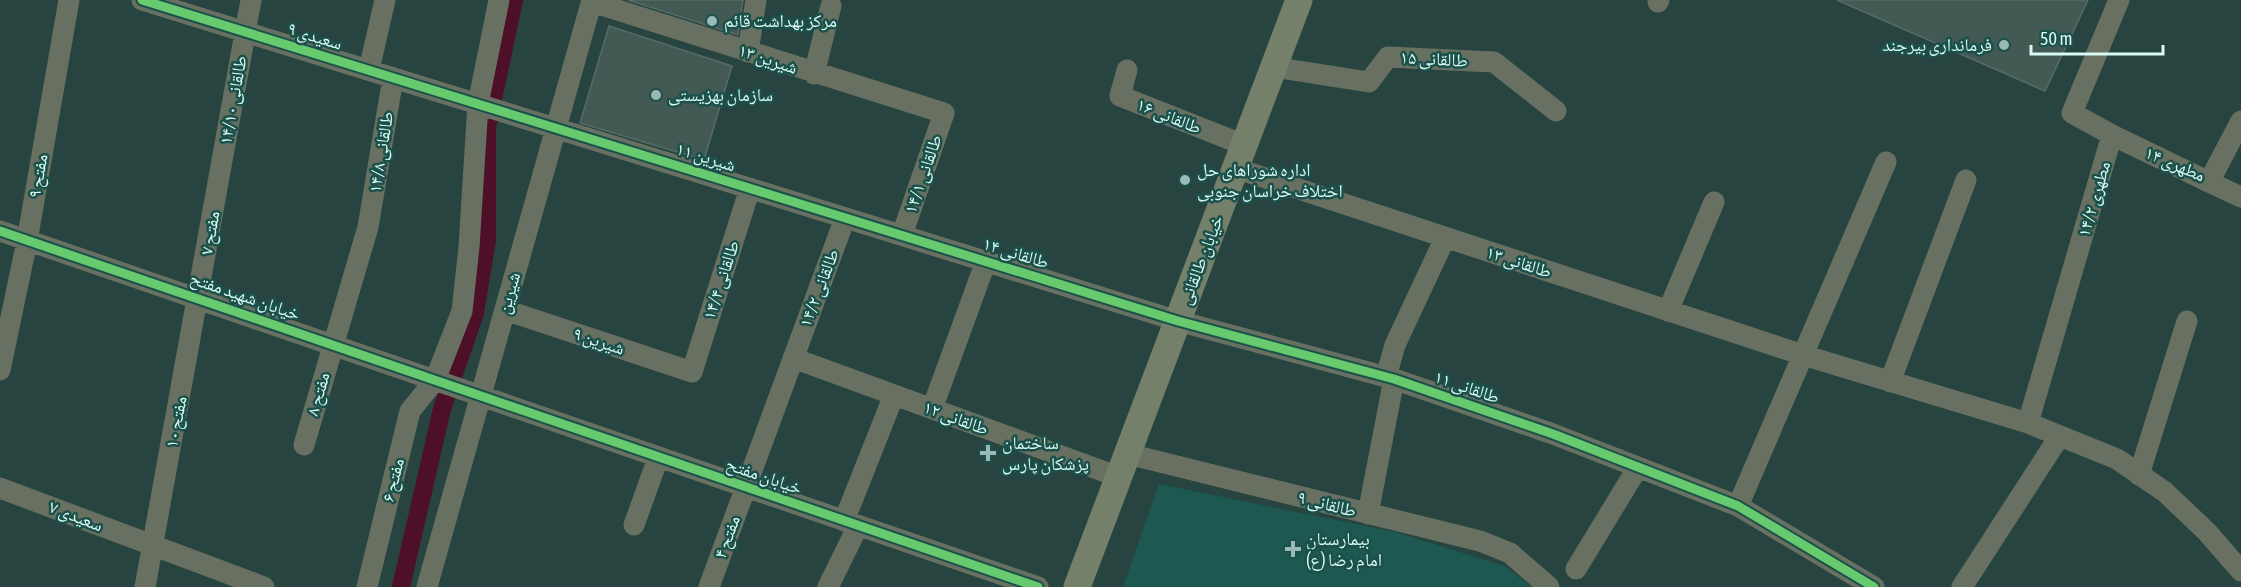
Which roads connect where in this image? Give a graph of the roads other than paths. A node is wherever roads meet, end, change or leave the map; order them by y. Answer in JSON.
{"nodes":[{"id":1,"x":69,"y":0,"type":"edge"},
{"id":2,"x":142,"y":0,"type":"edge"},
{"id":3,"x":251,"y":0,"type":"edge"},
{"id":4,"x":386,"y":0,"type":"edge"},
{"id":5,"x":499,"y":0,"type":"edge"},
{"id":6,"x":756,"y":0,"type":"edge"},
{"id":7,"x":1299,"y":0,"type":"edge"},
{"id":8,"x":2119,"y":0,"type":"edge"},
{"id":9,"x":592,"y":1,"type":"edge"},
{"id":10,"x":831,"y":6,"type":"dead end"},
{"id":11,"x":245,"y":32,"type":"junction"},
{"id":12,"x":748,"y":52,"type":"junction"},
{"id":13,"x":1274,"y":67,"type":"junction"},
{"id":14,"x":369,"y":70,"type":"junction"},
{"id":15,"x":1127,"y":70,"type":"dead end"},
{"id":16,"x":814,"y":74,"type":"junction"},
{"id":17,"x":393,"y":78,"type":"junction"},
{"id":18,"x":478,"y":104,"type":"junction"},
{"id":19,"x":1556,"y":111,"type":"dead end"},
{"id":20,"x":944,"y":113,"type":"joint"},
{"id":21,"x":516,"y":116,"type":"joint"},
{"id":22,"x":2241,"y":121,"type":"edge"},
{"id":23,"x":556,"y":128,"type":"junction"},
{"id":24,"x":2112,"y":135,"type":"junction"},
{"id":25,"x":1240,"y":157,"type":"junction"},
{"id":26,"x":1886,"y":162,"type":"dead end"},
{"id":27,"x":221,"y":168,"type":"joint"},
{"id":28,"x":1966,"y":180,"type":"dead end"},
{"id":29,"x":2209,"y":182,"type":"junction"},
{"id":30,"x":750,"y":188,"type":"junction"},
{"id":31,"x":2241,"y":197,"type":"edge"},
{"id":32,"x":1714,"y":202,"type":"dead end"},
{"id":33,"x":845,"y":218,"type":"junction"},
{"id":34,"x":0,"y":231,"type":"edge"},
{"id":35,"x":902,"y":235,"type":"junction"},
{"id":36,"x":1445,"y":238,"type":"junction"},
{"id":37,"x":27,"y":240,"type":"junction"},
{"id":38,"x":986,"y":261,"type":"junction"},
{"id":39,"x":199,"y":298,"type":"junction"},
{"id":40,"x":505,"y":310,"type":"junction"},
{"id":41,"x":1668,"y":311,"type":"junction"},
{"id":42,"x":1178,"y":321,"type":"junction"},
{"id":43,"x":2187,"y":321,"type":"dead end"},
{"id":44,"x":332,"y":343,"type":"junction"},
{"id":45,"x":1803,"y":355,"type":"junction"},
{"id":46,"x":793,"y":358,"type":"junction"},
{"id":47,"x":0,"y":370,"type":"edge"},
{"id":48,"x":692,"y":372,"type":"joint"},
{"id":49,"x":1390,"y":378,"type":"junction"},
{"id":50,"x":435,"y":380,"type":"junction"},
{"id":51,"x":1890,"y":382,"type":"junction"},
{"id":52,"x":480,"y":395,"type":"junction"},
{"id":53,"x":894,"y":395,"type":"junction"},
{"id":54,"x":932,"y":409,"type":"junction"},
{"id":55,"x":2028,"y":423,"type":"junction"},
{"id":56,"x":2059,"y":437,"type":"junction"},
{"id":57,"x":304,"y":445,"type":"dead end"},
{"id":58,"x":658,"y":458,"type":"junction"},
{"id":59,"x":1123,"y":465,"type":"junction"},
{"id":60,"x":1638,"y":467,"type":"junction"},
{"id":61,"x":2139,"y":475,"type":"junction"},
{"id":62,"x":745,"y":487,"type":"junction"},
{"id":63,"x":0,"y":488,"type":"edge"},
{"id":64,"x":1738,"y":506,"type":"junction"},
{"id":65,"x":1368,"y":514,"type":"junction"},
{"id":66,"x":851,"y":523,"type":"junction"},
{"id":67,"x":634,"y":525,"type":"dead end"},
{"id":68,"x":153,"y":545,"type":"junction"},
{"id":69,"x":1576,"y":569,"type":"dead end"},
{"id":70,"x":2241,"y":571,"type":"edge"},
{"id":71,"x":145,"y":587,"type":"edge"},
{"id":72,"x":264,"y":587,"type":"edge"},
{"id":73,"x":367,"y":587,"type":"edge"},
{"id":74,"x":427,"y":587,"type":"edge"},
{"id":75,"x":709,"y":587,"type":"edge"},
{"id":76,"x":828,"y":587,"type":"edge"},
{"id":77,"x":1038,"y":587,"type":"edge"},
{"id":78,"x":1077,"y":587,"type":"edge"},
{"id":79,"x":1549,"y":587,"type":"edge"},
{"id":80,"x":1874,"y":587,"type":"edge"},
{"id":81,"x":1962,"y":587,"type":"edge"}],
"edges":[{"from":1,"to":37,"type":"street","name":"مفتح ۹"},
{"from":2,"to":11,"type":"street","name":"سعیدی ۹"},
{"from":3,"to":11,"type":"street","name":"طالقانی ۱۴/۱۰"},
{"from":4,"to":14,"type":"street"},
{"from":5,"to":18,"type":"street","name":"مفتح ۶"},
{"from":6,"to":12,"type":"street"},
{"from":7,"to":13,"type":"main road","name":"خیابان طالقانی"},
{"from":8,"to":24,"type":"street"},
{"from":9,"to":12,"type":"street","name":"شیرین ۱۳"},
{"from":9,"to":23,"type":"street","name":"شیرین"},
{"from":10,"to":16,"type":"street"},
{"from":11,"to":14,"type":"street","name":"سعیدی ۹"},
{"from":11,"to":27,"type":"street","name":"طالقانی ۱۴/۱۰"},
{"from":12,"to":16,"type":"street","name":"شیرین ۱۳"},
{"from":13,"to":19,"type":"street","name":"طالقانی ۱۵"},
{"from":13,"to":25,"type":"main road","name":"خیابان طالقانی"},
{"from":14,"to":17,"type":"street","name":"سعیدی ۹"},
{"from":15,"to":25,"type":"street","name":"طالقانی ۱۶"},
{"from":16,"to":20,"type":"street","name":"شیرین ۱۳"},
{"from":17,"to":18,"type":"street","name":"سعیدی ۹"},
{"from":17,"to":44,"type":"street","name":"طالقانی ۱۴/۸"},
{"from":18,"to":21,"type":"street","name":"سعیدی ۹"},
{"from":18,"to":50,"type":"street","name":"مفتح ۶"},
{"from":20,"to":35,"type":"street","name":"طالقانی ۱۴/۱"},
{"from":21,"to":23,"type":"street","name":"شیرین ۱۱"},
{"from":22,"to":29,"type":"street","name":"مطهری ۱۴"},
{"from":23,"to":30,"type":"street","name":"شیرین ۱۱"},
{"from":23,"to":40,"type":"street","name":"شیرین"},
{"from":24,"to":29,"type":"street","name":"مطهری ۱۴"},
{"from":24,"to":55,"type":"street","name":"مطهری ۱۴/۲"},
{"from":25,"to":36,"type":"street","name":"طالقانی ۱۳"},
{"from":25,"to":42,"type":"main road","name":"خیابان طالقانی"},
{"from":26,"to":45,"type":"street"},
{"from":27,"to":39,"type":"street","name":"مفتح ۷"},
{"from":28,"to":51,"type":"street"},
{"from":29,"to":31,"type":"street"},
{"from":30,"to":33,"type":"street","name":"شیرین ۱۱"},
{"from":30,"to":48,"type":"street","name":"طالقانی ۱۴/۴"},
{"from":32,"to":41,"type":"street"},
{"from":33,"to":35,"type":"street","name":"طالقانی ۱۴"},
{"from":33,"to":46,"type":"street","name":"طالقانی ۱۴/۲"},
{"from":34,"to":37,"type":"street","name":"خیابان شهید مفتح"},
{"from":35,"to":38,"type":"street","name":"طالقانی ۱۴"},
{"from":36,"to":41,"type":"street","name":"طالقانی ۱۳"},
{"from":36,"to":49,"type":"street"},
{"from":37,"to":39,"type":"street","name":"خیابان شهید مفتح"},
{"from":37,"to":47,"type":"street","name":"مفتح ۹"},
{"from":38,"to":42,"type":"street","name":"طالقانی ۱۴"},
{"from":38,"to":54,"type":"street"},
{"from":39,"to":44,"type":"street","name":"خیابان شهید مفتح"},
{"from":39,"to":68,"type":"street","name":"مفتح ۱۰"},
{"from":40,"to":48,"type":"street","name":"شیرین ۹"},
{"from":40,"to":52,"type":"street","name":"شیرین"},
{"from":41,"to":45,"type":"street","name":"طالقانی ۱۳"},
{"from":42,"to":49,"type":"street","name":"طالقانی ۱۱"},
{"from":42,"to":59,"type":"main road","name":"خیابان طالقانی"},
{"from":43,"to":61,"type":"street"},
{"from":44,"to":50,"type":"street","name":"خیابان شهید مفتح"},
{"from":44,"to":57,"type":"street","name":"مفتح ۸"},
{"from":45,"to":51,"type":"street","name":"طالقانی ۱۳"},
{"from":45,"to":64,"type":"street"},
{"from":46,"to":53,"type":"street","name":"طالقانی ۱۲"},
{"from":46,"to":62,"type":"street","name":"طالقانی ۱۴/۲"},
{"from":49,"to":60,"type":"street","name":"طالقانی ۱۱"},
{"from":49,"to":65,"type":"street"},
{"from":50,"to":52,"type":"street","name":"خیابان شهید مفتح"},
{"from":50,"to":73,"type":"street","name":"مفتح ۶"},
{"from":51,"to":55,"type":"street","name":"طالقانی ۱۳"},
{"from":52,"to":58,"type":"street","name":"خیابان مفتح"},
{"from":52,"to":74,"type":"street","name":"شیرین"},
{"from":53,"to":54,"type":"street","name":"طالقانی ۱۲"},
{"from":53,"to":66,"type":"street"},
{"from":54,"to":59,"type":"street","name":"طالقانی ۱۲"},
{"from":55,"to":56,"type":"street","name":"طالقانی ۱۳"},
{"from":56,"to":61,"type":"street","name":"طالقانی ۱۳"},
{"from":56,"to":81,"type":"street"},
{"from":58,"to":62,"type":"street","name":"خیابان مفتح"},
{"from":58,"to":67,"type":"street"},
{"from":59,"to":65,"type":"street","name":"طالقانی ۹"},
{"from":59,"to":78,"type":"main road","name":"خیابان طالقانی"},
{"from":60,"to":64,"type":"street","name":"طالقانی ۱۱"},
{"from":60,"to":69,"type":"street"},
{"from":61,"to":70,"type":"street","name":"طالقانی ۱۳"},
{"from":62,"to":66,"type":"street","name":"خیابان مفتح"},
{"from":62,"to":75,"type":"street","name":"مفتح ۴"},
{"from":63,"to":68,"type":"street","name":"سعیدی ۷"},
{"from":64,"to":80,"type":"street","name":"طالقانی ۱۱"},
{"from":65,"to":79,"type":"street","name":"طالقانی ۹"},
{"from":66,"to":76,"type":"street"},
{"from":66,"to":77,"type":"street","name":"خیابان مفتح"},
{"from":68,"to":71,"type":"street","name":"مفتح ۱۰"},
{"from":68,"to":72,"type":"street","name":"سعیدی ۷"}]}
